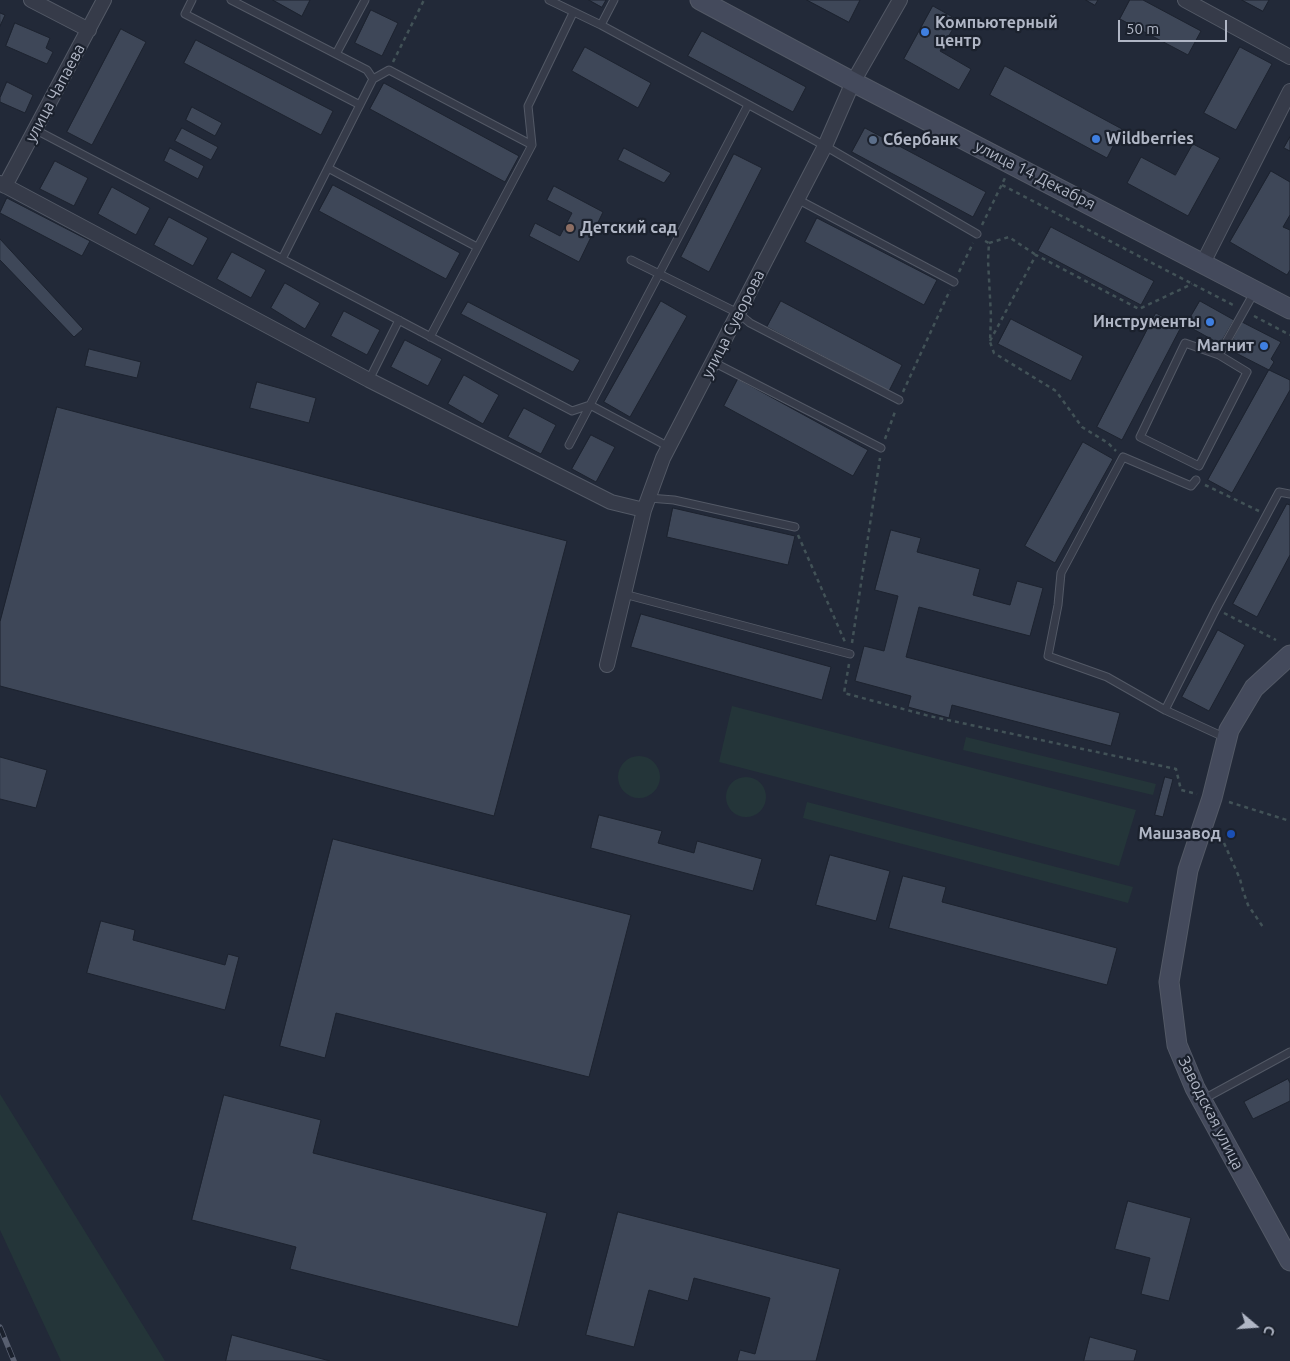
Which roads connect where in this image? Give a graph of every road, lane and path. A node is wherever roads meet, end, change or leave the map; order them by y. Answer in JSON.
{"nodes":[{"id":1,"x":31,"y":0,"type":"edge"},
{"id":2,"x":104,"y":0,"type":"edge"},
{"id":3,"x":192,"y":0,"type":"edge"},
{"id":4,"x":231,"y":0,"type":"edge"},
{"id":5,"x":365,"y":0,"type":"edge"},
{"id":6,"x":424,"y":0,"type":"edge"},
{"id":7,"x":549,"y":0,"type":"edge"},
{"id":8,"x":614,"y":0,"type":"edge"},
{"id":9,"x":700,"y":0,"type":"edge"},
{"id":10,"x":900,"y":0,"type":"edge"},
{"id":11,"x":1185,"y":0,"type":"edge"},
{"id":12,"x":574,"y":13,"type":"junction"},
{"id":13,"x":601,"y":25,"type":"junction"},
{"id":14,"x":89,"y":30,"type":"junction"},
{"id":15,"x":336,"y":54,"type":"junction"},
{"id":16,"x":1290,"y":57,"type":"edge"},
{"id":17,"x":389,"y":70,"type":"junction"},
{"id":18,"x":373,"y":79,"type":"junction"},
{"id":19,"x":853,"y":82,"type":"junction"},
{"id":20,"x":1290,"y":91,"type":"edge"},
{"id":21,"x":360,"y":105,"type":"junction"},
{"id":22,"x":748,"y":105,"type":"junction"},
{"id":23,"x":36,"y":130,"type":"junction"},
{"id":24,"x":532,"y":145,"type":"junction"},
{"id":25,"x":825,"y":146,"type":"junction"},
{"id":26,"x":1013,"y":164,"type":"junction"},
{"id":27,"x":328,"y":168,"type":"junction"},
{"id":28,"x":3,"y":184,"type":"edge"},
{"id":29,"x":1002,"y":185,"type":"junction"},
{"id":30,"x":797,"y":200,"type":"junction"},
{"id":31,"x":977,"y":234,"type":"junction"},
{"id":32,"x":989,"y":243,"type":"junction"},
{"id":33,"x":477,"y":247,"type":"junction"},
{"id":34,"x":1036,"y":255,"type":"junction"},
{"id":35,"x":282,"y":259,"type":"junction"},
{"id":36,"x":631,"y":260,"type":"dead end"},
{"id":37,"x":1203,"y":263,"type":"junction"},
{"id":38,"x":660,"y":274,"type":"junction"},
{"id":39,"x":954,"y":282,"type":"junction"},
{"id":40,"x":1192,"y":284,"type":"junction"},
{"id":41,"x":1256,"y":290,"type":"junction"},
{"id":42,"x":1237,"y":307,"type":"dead end"},
{"id":43,"x":1290,"y":309,"type":"edge"},
{"id":44,"x":1246,"y":312,"type":"dead end"},
{"id":45,"x":738,"y":313,"type":"junction"},
{"id":46,"x":399,"y":320,"type":"junction"},
{"id":47,"x":1290,"y":335,"type":"edge"},
{"id":48,"x":430,"y":336,"type":"junction"},
{"id":49,"x":990,"y":342,"type":"junction"},
{"id":50,"x":1219,"y":354,"type":"junction"},
{"id":51,"x":713,"y":362,"type":"junction"},
{"id":52,"x":369,"y":380,"type":"junction"},
{"id":53,"x":899,"y":400,"type":"junction"},
{"id":54,"x":590,"y":405,"type":"junction"},
{"id":55,"x":569,"y":445,"type":"dead end"},
{"id":56,"x":669,"y":446,"type":"junction"},
{"id":57,"x":881,"y":448,"type":"junction"},
{"id":58,"x":1123,"y":457,"type":"junction"},
{"id":59,"x":1196,"y":480,"type":"joint"},
{"id":60,"x":1290,"y":494,"type":"edge"},
{"id":61,"x":646,"y":504,"type":"junction"},
{"id":62,"x":1267,"y":515,"type":"junction"},
{"id":63,"x":795,"y":527,"type":"joint"},
{"id":64,"x":624,"y":594,"type":"junction"},
{"id":65,"x":1216,"y":609,"type":"junction"},
{"id":66,"x":1276,"y":640,"type":"dead end"},
{"id":67,"x":850,"y":654,"type":"junction"},
{"id":68,"x":1290,"y":655,"type":"edge"},
{"id":69,"x":607,"y":664,"type":"dead end"},
{"id":70,"x":1164,"y":710,"type":"junction"},
{"id":71,"x":1226,"y":738,"type":"junction"},
{"id":72,"x":1212,"y":798,"type":"junction"},
{"id":73,"x":1290,"y":821,"type":"edge"},
{"id":74,"x":1224,"y":843,"type":"dead end"},
{"id":75,"x":1263,"y":927,"type":"dead end"},
{"id":76,"x":1290,"y":1052,"type":"edge"},
{"id":77,"x":1202,"y":1100,"type":"junction"},
{"id":78,"x":1290,"y":1260,"type":"edge"}],
"edges":[{"from":1,"to":14,"type":"street"},
{"from":2,"to":14,"type":"street","name":"улица Чапаева"},
{"from":3,"to":21,"type":"lane"},
{"from":4,"to":15,"type":"lane"},
{"from":5,"to":15,"type":"lane"},
{"from":6,"to":17,"type":"path"},
{"from":7,"to":12,"type":"lane"},
{"from":8,"to":13,"type":"lane"},
{"from":9,"to":19,"type":"main road","name":"улица 14 Декабря"},
{"from":10,"to":19,"type":"street","name":"улица Суворова"},
{"from":11,"to":16,"type":"street"},
{"from":12,"to":13,"type":"lane"},
{"from":12,"to":24,"type":"lane"},
{"from":13,"to":22,"type":"lane"},
{"from":14,"to":23,"type":"street","name":"улица Чапаева"},
{"from":15,"to":18,"type":"lane"},
{"from":17,"to":18,"type":"lane"},
{"from":17,"to":24,"type":"lane"},
{"from":18,"to":21,"type":"lane"},
{"from":19,"to":25,"type":"street","name":"улица Суворова"},
{"from":19,"to":26,"type":"main road","name":"улица 14 Декабря"},
{"from":20,"to":37,"type":"street"},
{"from":21,"to":27,"type":"lane"},
{"from":22,"to":25,"type":"lane"},
{"from":22,"to":38,"type":"lane"},
{"from":23,"to":28,"type":"street","name":"улица Чапаева"},
{"from":23,"to":35,"type":"lane"},
{"from":24,"to":33,"type":"lane"},
{"from":25,"to":30,"type":"street","name":"улица Суворова"},
{"from":25,"to":31,"type":"lane"},
{"from":26,"to":29,"type":"path"},
{"from":26,"to":37,"type":"main road","name":"улица 14 Декабря"},
{"from":27,"to":33,"type":"lane"},
{"from":27,"to":35,"type":"lane"},
{"from":28,"to":52,"type":"street"},
{"from":29,"to":31,"type":"path"},
{"from":29,"to":40,"type":"path"},
{"from":30,"to":39,"type":"lane"},
{"from":30,"to":45,"type":"street","name":"улица Суворова"},
{"from":31,"to":32,"type":"path"},
{"from":31,"to":39,"type":"path"},
{"from":32,"to":34,"type":"path"},
{"from":32,"to":49,"type":"path"},
{"from":33,"to":48,"type":"lane"},
{"from":34,"to":40,"type":"path"},
{"from":34,"to":49,"type":"path"},
{"from":35,"to":46,"type":"lane"},
{"from":36,"to":38,"type":"lane"},
{"from":37,"to":41,"type":"main road","name":"улица 14 Декабря"},
{"from":38,"to":45,"type":"lane"},
{"from":38,"to":54,"type":"lane"},
{"from":39,"to":53,"type":"path"},
{"from":40,"to":42,"type":"path"},
{"from":41,"to":43,"type":"main road","name":"улица 14 Декабря"},
{"from":41,"to":50,"type":"lane"},
{"from":44,"to":47,"type":"path"},
{"from":45,"to":51,"type":"street","name":"улица Суворова"},
{"from":45,"to":53,"type":"lane"},
{"from":46,"to":48,"type":"lane"},
{"from":46,"to":52,"type":"lane"},
{"from":48,"to":54,"type":"lane"},
{"from":49,"to":58,"type":"path"},
{"from":50,"to":50,"type":"lane"},
{"from":51,"to":56,"type":"street","name":"улица Суворова"},
{"from":51,"to":57,"type":"lane"},
{"from":52,"to":61,"type":"street"},
{"from":53,"to":57,"type":"path"},
{"from":54,"to":55,"type":"lane"},
{"from":54,"to":56,"type":"lane"},
{"from":56,"to":61,"type":"street","name":"улица Суворова"},
{"from":57,"to":67,"type":"path"},
{"from":58,"to":59,"type":"lane"},
{"from":58,"to":70,"type":"lane"},
{"from":59,"to":62,"type":"path"},
{"from":60,"to":62,"type":"lane"},
{"from":61,"to":63,"type":"lane"},
{"from":61,"to":64,"type":"street","name":"улица Суворова"},
{"from":62,"to":65,"type":"lane"},
{"from":63,"to":67,"type":"path"},
{"from":64,"to":67,"type":"lane"},
{"from":64,"to":69,"type":"street","name":"улица Суворова"},
{"from":65,"to":66,"type":"path"},
{"from":65,"to":70,"type":"lane"},
{"from":67,"to":72,"type":"path"},
{"from":68,"to":71,"type":"main road","name":"Заводская улица"},
{"from":70,"to":71,"type":"lane"},
{"from":71,"to":72,"type":"main road","name":"Заводская улица"},
{"from":72,"to":73,"type":"path"},
{"from":72,"to":77,"type":"main road","name":"Заводская улица"},
{"from":74,"to":75,"type":"path"},
{"from":76,"to":77,"type":"lane"},
{"from":77,"to":78,"type":"main road","name":"Заводская улица"}]}
